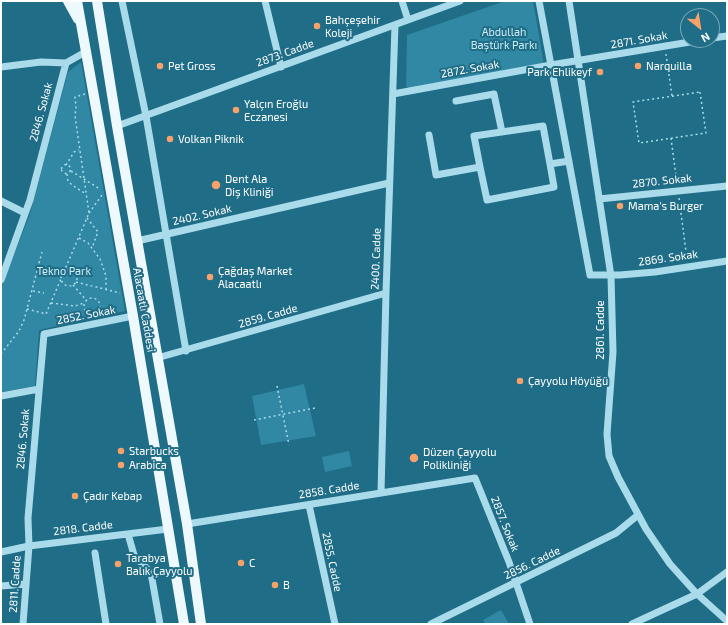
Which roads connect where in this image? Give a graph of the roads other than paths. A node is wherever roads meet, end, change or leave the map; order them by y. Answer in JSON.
{"nodes":[{"id":1,"x":68,"y":1,"type":"edge"},
{"id":2,"x":77,"y":1,"type":"edge"},
{"id":3,"x":97,"y":1,"type":"edge"},
{"id":4,"x":122,"y":1,"type":"edge"},
{"id":5,"x":265,"y":1,"type":"edge"},
{"id":6,"x":402,"y":1,"type":"edge"},
{"id":7,"x":460,"y":1,"type":"edge"},
{"id":8,"x":539,"y":1,"type":"edge"},
{"id":9,"x":569,"y":1,"type":"edge"},
{"id":10,"x":408,"y":20,"type":"junction"},
{"id":11,"x":395,"y":25,"type":"junction"},
{"id":12,"x":82,"y":28,"type":"junction"},
{"id":13,"x":680,"y":44,"type":"edge"},
{"id":14,"x":87,"y":51,"type":"junction"},
{"id":15,"x":578,"y":62,"type":"junction"},
{"id":16,"x":66,"y":63,"type":"junction"},
{"id":17,"x":551,"y":65,"type":"junction"},
{"id":18,"x":281,"y":66,"type":"junction"},
{"id":19,"x":1,"y":67,"type":"edge"},
{"id":20,"x":393,"y":94,"type":"junction"},
{"id":21,"x":456,"y":101,"type":"dead end"},
{"id":22,"x":146,"y":116,"type":"junction"},
{"id":23,"x":117,"y":126,"type":"junction"},
{"id":24,"x":502,"y":132,"type":"junction"},
{"id":25,"x":429,"y":135,"type":"dead end"},
{"id":26,"x":569,"y":161,"type":"junction"},
{"id":27,"x":550,"y":164,"type":"junction"},
{"id":28,"x":480,"y":167,"type":"junction"},
{"id":29,"x":390,"y":183,"type":"junction"},
{"id":30,"x":727,"y":186,"type":"edge"},
{"id":31,"x":599,"y":199,"type":"junction"},
{"id":32,"x":1,"y":201,"type":"edge"},
{"id":33,"x":26,"y":213,"type":"junction"},
{"id":34,"x":166,"y":235,"type":"junction"},
{"id":35,"x":137,"y":241,"type":"junction"},
{"id":36,"x":727,"y":261,"type":"edge"},
{"id":37,"x":611,"y":276,"type":"junction"},
{"id":38,"x":1,"y":280,"type":"edge"},
{"id":39,"x":386,"y":293,"type":"junction"},
{"id":40,"x":133,"y":316,"type":"junction"},
{"id":41,"x":44,"y":334,"type":"joint"},
{"id":42,"x":186,"y":351,"type":"junction"},
{"id":43,"x":157,"y":358,"type":"junction"},
{"id":44,"x":39,"y":389,"type":"junction"},
{"id":45,"x":1,"y":396,"type":"edge"},
{"id":46,"x":475,"y":478,"type":"joint"},
{"id":47,"x":381,"y":493,"type":"junction"},
{"id":48,"x":309,"y":505,"type":"junction"},
{"id":49,"x":638,"y":515,"type":"junction"},
{"id":50,"x":187,"y":524,"type":"junction"},
{"id":51,"x":168,"y":529,"type":"junction"},
{"id":52,"x":128,"y":534,"type":"junction"},
{"id":53,"x":29,"y":546,"type":"junction"},
{"id":54,"x":1,"y":552,"type":"edge"},
{"id":55,"x":95,"y":553,"type":"dead end"},
{"id":56,"x":727,"y":572,"type":"edge"},
{"id":57,"x":516,"y":583,"type":"junction"},
{"id":58,"x":26,"y":584,"type":"junction"},
{"id":59,"x":1,"y":586,"type":"edge"},
{"id":60,"x":697,"y":594,"type":"junction"},
{"id":61,"x":727,"y":621,"type":"edge"},
{"id":62,"x":23,"y":624,"type":"edge"},
{"id":63,"x":106,"y":624,"type":"edge"},
{"id":64,"x":160,"y":624,"type":"edge"},
{"id":65,"x":184,"y":624,"type":"edge"},
{"id":66,"x":201,"y":624,"type":"edge"},
{"id":67,"x":335,"y":624,"type":"edge"},
{"id":68,"x":431,"y":624,"type":"edge"},
{"id":69,"x":530,"y":624,"type":"edge"},
{"id":70,"x":632,"y":624,"type":"edge"}],
"edges":[{"from":1,"to":12,"type":"main road"},
{"from":2,"to":12,"type":"main road","name":"Alacaatlı Caddesi"},
{"from":3,"to":23,"type":"main road","name":"Alacaatlı Caddesi"},
{"from":4,"to":22,"type":"street"},
{"from":5,"to":18,"type":"street"},
{"from":6,"to":10,"type":"street"},
{"from":7,"to":10,"type":"street","name":"2873. Cadde"},
{"from":8,"to":17,"type":"street"},
{"from":9,"to":15,"type":"street","name":"2861. Cadde"},
{"from":10,"to":11,"type":"street","name":"2873. Cadde"},
{"from":11,"to":18,"type":"street","name":"2873. Cadde"},
{"from":11,"to":20,"type":"street","name":"2400. Cadde"},
{"from":12,"to":14,"type":"main road","name":"Alacaatlı Caddesi"},
{"from":13,"to":15,"type":"street","name":"2871. Sokak"},
{"from":14,"to":16,"type":"street"},
{"from":14,"to":40,"type":"main road","name":"Alacaatlı Caddesi"},
{"from":15,"to":17,"type":"street","name":"2871. Sokak"},
{"from":15,"to":31,"type":"street","name":"2861. Cadde"},
{"from":16,"to":19,"type":"street"},
{"from":16,"to":33,"type":"street","name":"2846. Sokak"},
{"from":17,"to":20,"type":"street","name":"2872. Sokak"},
{"from":17,"to":26,"type":"street"},
{"from":18,"to":22,"type":"street","name":"2873. Cadde"},
{"from":20,"to":29,"type":"street","name":"2400. Cadde"},
{"from":21,"to":24,"type":"street"},
{"from":22,"to":23,"type":"street","name":"2873. Cadde"},
{"from":22,"to":34,"type":"street"},
{"from":23,"to":35,"type":"main road","name":"Alacaatlı Caddesi"},
{"from":24,"to":27,"type":"street"},
{"from":24,"to":28,"type":"street"},
{"from":25,"to":28,"type":"street"},
{"from":26,"to":27,"type":"street"},
{"from":26,"to":37,"type":"street","name":"2869. Sokak"},
{"from":27,"to":28,"type":"street"},
{"from":29,"to":34,"type":"street","name":"2402. Sokak"},
{"from":29,"to":39,"type":"street","name":"2400. Cadde"},
{"from":30,"to":31,"type":"street","name":"2870. Sokak"},
{"from":31,"to":37,"type":"street","name":"2861. Cadde"},
{"from":32,"to":33,"type":"street"},
{"from":33,"to":38,"type":"street","name":"2846. Sokak"},
{"from":34,"to":35,"type":"street","name":"2402. Sokak"},
{"from":34,"to":42,"type":"street"},
{"from":35,"to":43,"type":"main road","name":"Alacaatlı Caddesi"},
{"from":36,"to":37,"type":"street","name":"2869. Sokak"},
{"from":37,"to":49,"type":"street","name":"2861. Cadde"},
{"from":39,"to":42,"type":"street","name":"2859. Cadde"},
{"from":39,"to":47,"type":"street","name":"2400. Cadde"},
{"from":40,"to":41,"type":"street","name":"2852. Sokak"},
{"from":40,"to":51,"type":"main road","name":"Alacaatlı Caddesi"},
{"from":41,"to":44,"type":"street","name":"2846. Sokak"},
{"from":42,"to":43,"type":"street","name":"2859. Cadde"},
{"from":43,"to":50,"type":"main road","name":"Alacaatlı Caddesi"},
{"from":44,"to":45,"type":"street"},
{"from":44,"to":53,"type":"street","name":"2846. Sokak"},
{"from":46,"to":47,"type":"street","name":"2858. Cadde"},
{"from":46,"to":57,"type":"street","name":"2857. Sokak"},
{"from":47,"to":48,"type":"street","name":"2858. Cadde"},
{"from":48,"to":50,"type":"street","name":"2858. Cadde"},
{"from":48,"to":67,"type":"street","name":"2855. Cadde"},
{"from":49,"to":57,"type":"street","name":"2856. Cadde"},
{"from":49,"to":60,"type":"street","name":"2861. Cadde"},
{"from":50,"to":66,"type":"main road","name":"Alacaatlı Caddesi"},
{"from":51,"to":52,"type":"street","name":"2818. Cadde"},
{"from":51,"to":65,"type":"main road","name":"Alacaatlı Caddesi"},
{"from":52,"to":53,"type":"street","name":"2818. Cadde"},
{"from":52,"to":64,"type":"street"},
{"from":53,"to":54,"type":"street","name":"2818. Cadde"},
{"from":53,"to":58,"type":"street","name":"2811. Cadde"},
{"from":55,"to":63,"type":"street"},
{"from":56,"to":60,"type":"street"},
{"from":57,"to":68,"type":"street","name":"2856. Cadde"},
{"from":57,"to":69,"type":"street","name":"2857. Sokak"},
{"from":58,"to":59,"type":"street"},
{"from":58,"to":62,"type":"street","name":"2811. Cadde"},
{"from":60,"to":61,"type":"street","name":"2861. Cadde"},
{"from":60,"to":70,"type":"street"}]}
